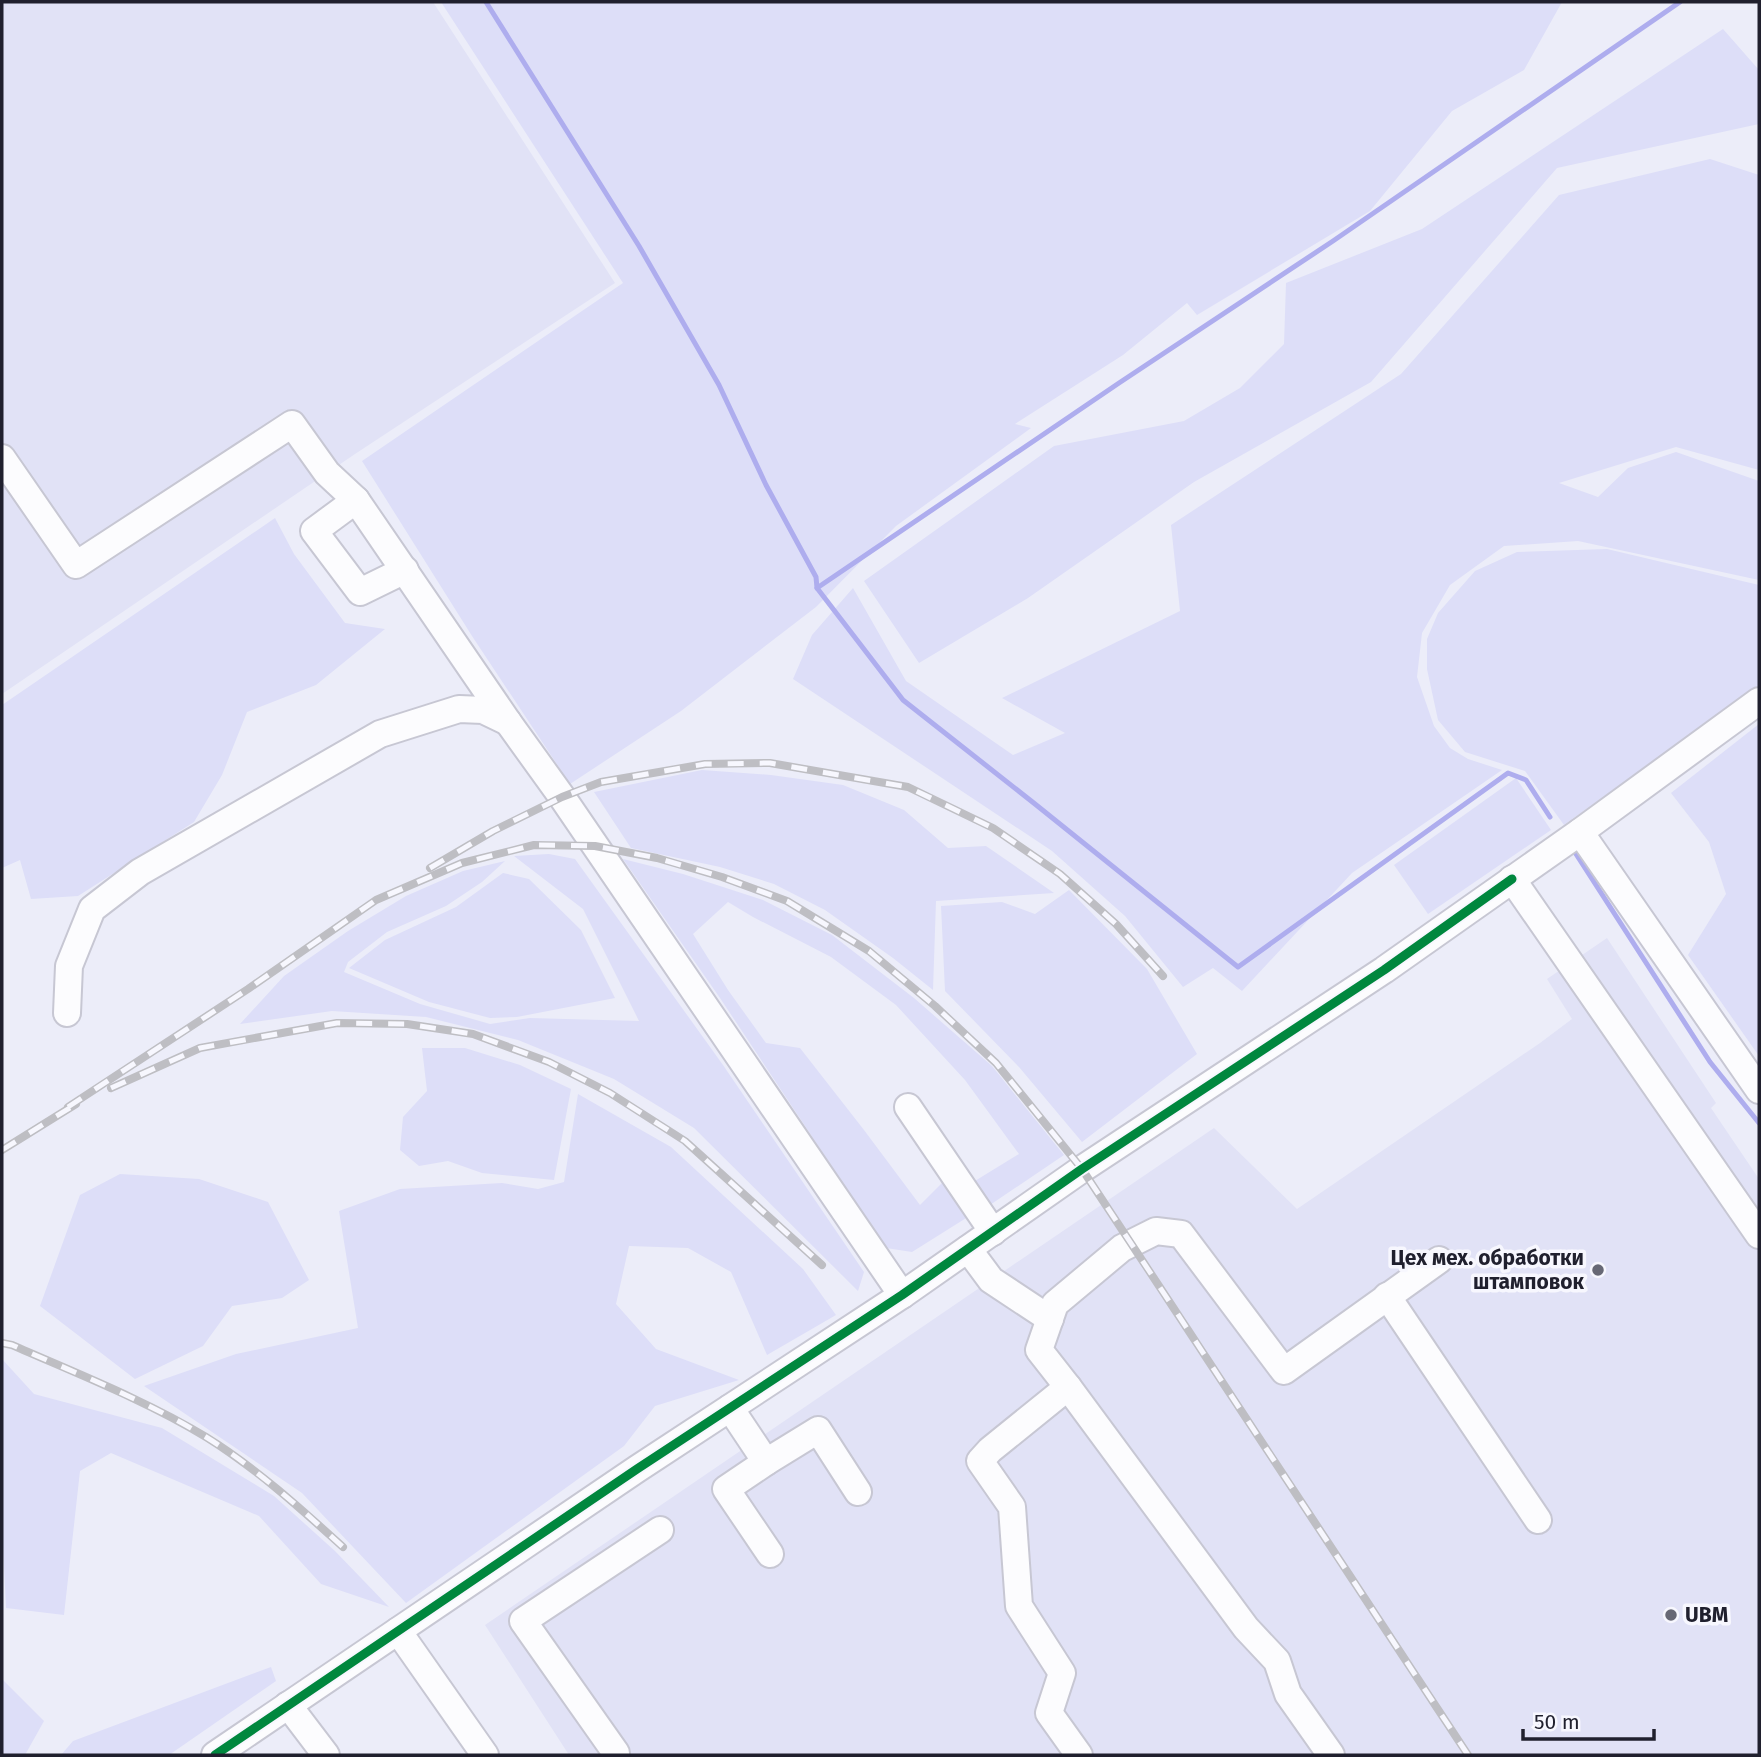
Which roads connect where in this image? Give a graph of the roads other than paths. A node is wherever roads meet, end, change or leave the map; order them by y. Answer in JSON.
{"nodes":[{"id":1,"x":2,"y":457,"type":"edge"},
{"id":2,"x":356,"y":500,"type":"junction"},
{"id":3,"x":405,"y":569,"type":"junction"},
{"id":4,"x":1759,"y":701,"type":"edge"},
{"id":5,"x":508,"y":722,"type":"junction"},
{"id":6,"x":1580,"y":832,"type":"junction"},
{"id":7,"x":1512,"y":879,"type":"junction"},
{"id":8,"x":67,"y":1013,"type":"dead end"},
{"id":9,"x":1759,"y":1090,"type":"edge"},
{"id":10,"x":908,"y":1107,"type":"dead end"},
{"id":11,"x":993,"y":1231,"type":"junction"},
{"id":12,"x":1759,"y":1235,"type":"edge"},
{"id":13,"x":968,"y":1249,"type":"junction"},
{"id":14,"x":1438,"y":1260,"type":"dead end"},
{"id":15,"x":902,"y":1295,"type":"junction"},
{"id":16,"x":1387,"y":1296,"type":"junction"},
{"id":17,"x":1049,"y":1319,"type":"junction"},
{"id":18,"x":1068,"y":1387,"type":"junction"},
{"id":19,"x":730,"y":1408,"type":"junction"},
{"id":20,"x":766,"y":1462,"type":"junction"},
{"id":21,"x":858,"y":1492,"type":"dead end"},
{"id":22,"x":1538,"y":1520,"type":"dead end"},
{"id":23,"x":660,"y":1530,"type":"dead end"},
{"id":24,"x":770,"y":1555,"type":"dead end"},
{"id":25,"x":398,"y":1631,"type":"junction"},
{"id":26,"x":288,"y":1705,"type":"junction"},
{"id":27,"x":215,"y":1755,"type":"edge"},
{"id":28,"x":326,"y":1755,"type":"edge"},
{"id":29,"x":485,"y":1755,"type":"edge"},
{"id":30,"x":616,"y":1755,"type":"edge"},
{"id":31,"x":1079,"y":1755,"type":"edge"},
{"id":32,"x":1331,"y":1755,"type":"edge"}],
"edges":[{"from":1,"to":2,"type":"street"},
{"from":2,"to":3,"type":"street"},
{"from":2,"to":3,"type":"street"},
{"from":3,"to":5,"type":"street"},
{"from":4,"to":6,"type":"street"},
{"from":5,"to":8,"type":"street"},
{"from":5,"to":15,"type":"street"},
{"from":6,"to":7,"type":"street"},
{"from":6,"to":9,"type":"street"},
{"from":7,"to":11,"type":"street"},
{"from":7,"to":12,"type":"street"},
{"from":10,"to":11,"type":"street"},
{"from":11,"to":13,"type":"street"},
{"from":13,"to":15,"type":"street"},
{"from":13,"to":17,"type":"street"},
{"from":14,"to":16,"type":"street"},
{"from":15,"to":19,"type":"street"},
{"from":16,"to":17,"type":"street"},
{"from":16,"to":22,"type":"street"},
{"from":17,"to":18,"type":"street"},
{"from":18,"to":31,"type":"street"},
{"from":18,"to":32,"type":"street"},
{"from":19,"to":20,"type":"street"},
{"from":19,"to":25,"type":"street"},
{"from":20,"to":21,"type":"street"},
{"from":20,"to":24,"type":"street"},
{"from":23,"to":30,"type":"street"},
{"from":25,"to":26,"type":"street"},
{"from":25,"to":29,"type":"street"},
{"from":26,"to":27,"type":"street"},
{"from":26,"to":28,"type":"street"}]}
